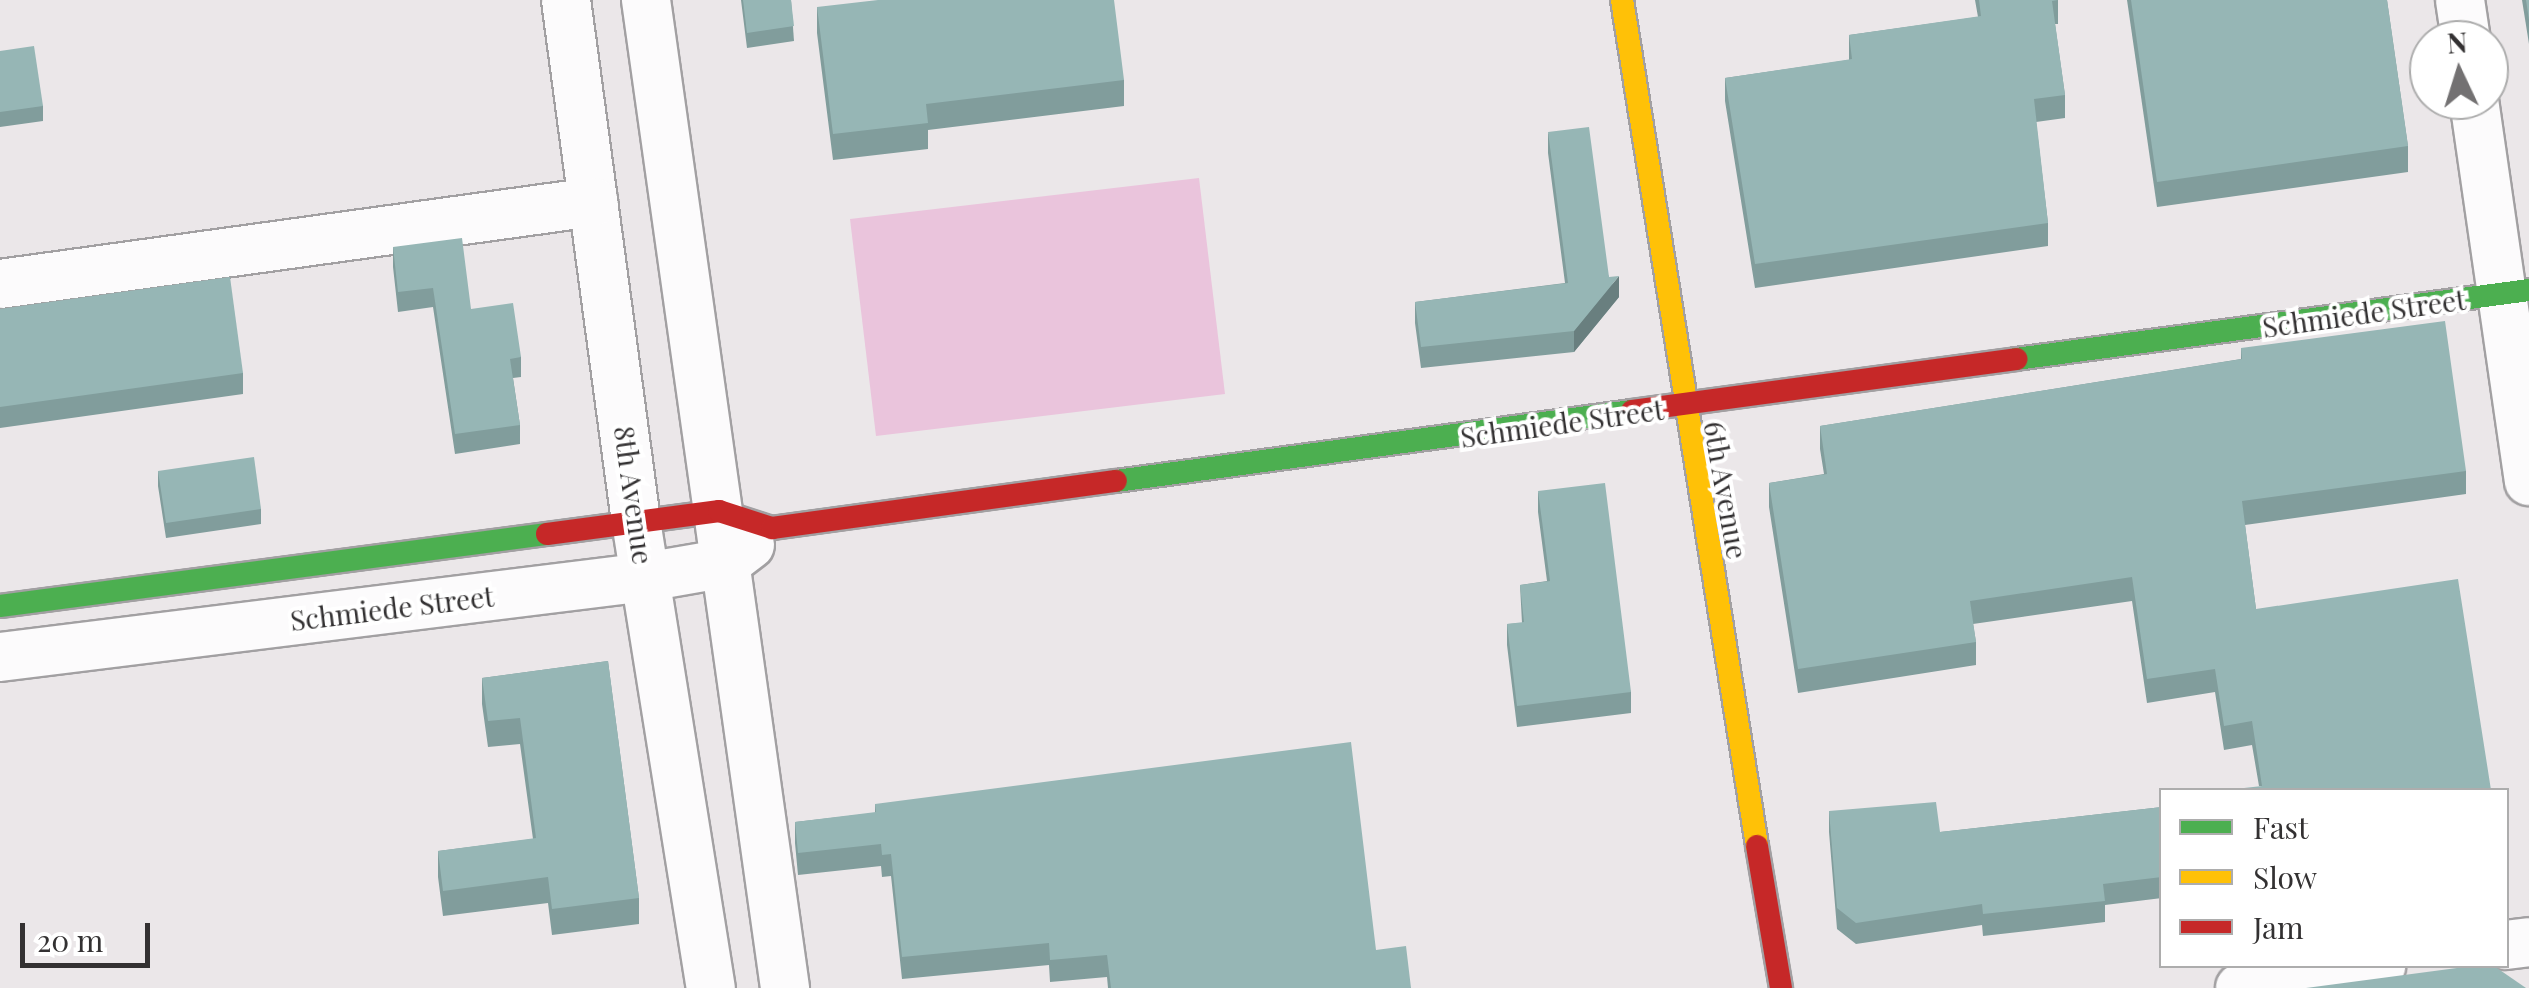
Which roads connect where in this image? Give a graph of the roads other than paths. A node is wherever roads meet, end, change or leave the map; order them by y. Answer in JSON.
{"nodes":[{"id":1,"x":566,"y":0,"type":"edge"},
{"id":2,"x":646,"y":0,"type":"edge"},
{"id":3,"x":1622,"y":0,"type":"edge"},
{"id":4,"x":2478,"y":120,"type":"edge"},
{"id":5,"x":593,"y":202,"type":"junction"},
{"id":6,"x":0,"y":284,"type":"edge"},
{"id":7,"x":2515,"y":292,"type":"edge"},
{"id":8,"x":1682,"y":407,"type":"junction"},
{"id":9,"x":2529,"y":481,"type":"edge"},
{"id":10,"x":720,"y":510,"type":"junction"},
{"id":11,"x":636,"y":521,"type":"junction"},
{"id":12,"x":772,"y":528,"type":"junction"},
{"id":13,"x":726,"y":563,"type":"junction"},
{"id":14,"x":646,"y":576,"type":"junction"},
{"id":15,"x":0,"y":606,"type":"edge"},
{"id":16,"x":0,"y":658,"type":"edge"},
{"id":17,"x":2368,"y":968,"type":"edge"},
{"id":18,"x":710,"y":988,"type":"edge"},
{"id":19,"x":785,"y":988,"type":"edge"},
{"id":20,"x":1782,"y":988,"type":"edge"},
{"id":21,"x":2240,"y":988,"type":"edge"}],
"edges":[{"from":1,"to":5,"type":"street","name":"8th Avenue"},
{"from":2,"to":10,"type":"street"},
{"from":3,"to":8,"type":"street","name":"6th Avenue"},
{"from":4,"to":7,"type":"street"},
{"from":5,"to":6,"type":"street"},
{"from":5,"to":11,"type":"street","name":"8th Avenue"},
{"from":7,"to":8,"type":"street","name":"Schmiede Street"},
{"from":7,"to":9,"type":"street"},
{"from":8,"to":12,"type":"street","name":"Schmiede Street"},
{"from":8,"to":20,"type":"street","name":"6th Avenue"},
{"from":10,"to":11,"type":"street","name":"Schmiede Street"},
{"from":10,"to":12,"type":"street","name":"Schmiede Street"},
{"from":10,"to":13,"type":"street"},
{"from":11,"to":14,"type":"street","name":"8th Avenue"},
{"from":11,"to":15,"type":"street","name":"Schmiede Street"},
{"from":12,"to":13,"type":"street","name":"Schmiede Street"},
{"from":13,"to":14,"type":"street","name":"Schmiede Street"},
{"from":13,"to":19,"type":"street"},
{"from":14,"to":16,"type":"street","name":"Schmiede Street"},
{"from":14,"to":18,"type":"street","name":"8th Avenue"},
{"from":17,"to":21,"type":"street"}]}
